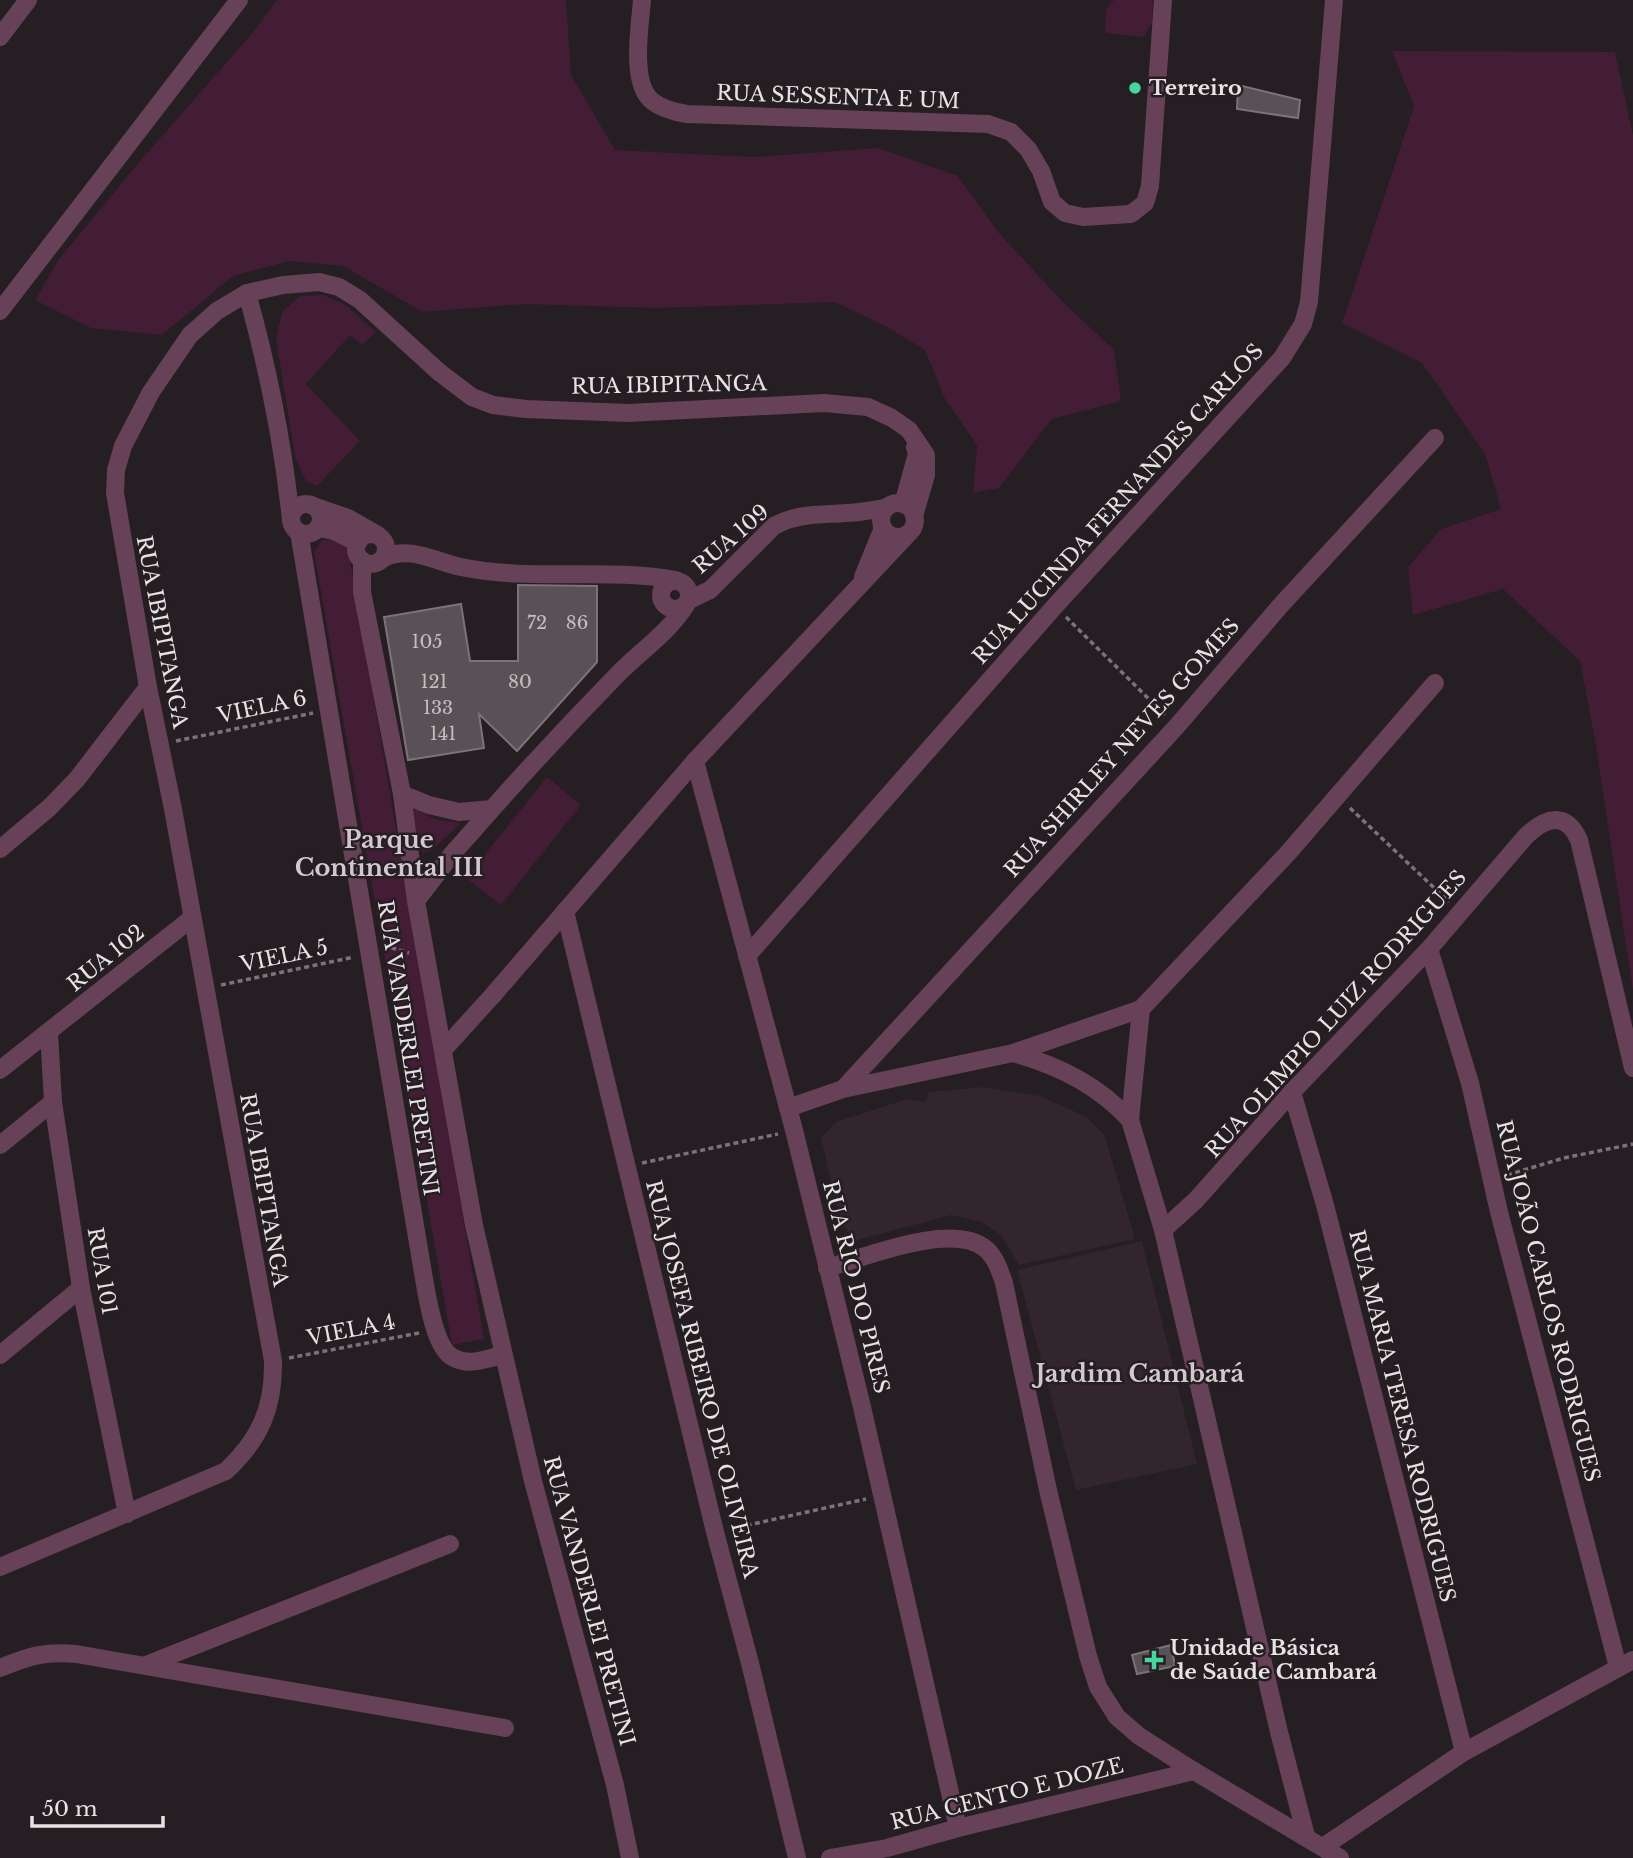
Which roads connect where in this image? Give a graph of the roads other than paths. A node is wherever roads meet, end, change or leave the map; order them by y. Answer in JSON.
{"nodes":[{"id":1,"x":28,"y":0,"type":"edge"},
{"id":2,"x":239,"y":0,"type":"edge"},
{"id":3,"x":642,"y":0,"type":"edge"},
{"id":4,"x":1163,"y":0,"type":"edge"},
{"id":5,"x":1334,"y":0,"type":"edge"},
{"id":6,"x":0,"y":37,"type":"edge"},
{"id":7,"x":247,"y":293,"type":"junction"},
{"id":8,"x":0,"y":311,"type":"edge"},
{"id":9,"x":1435,"y":438,"type":"dead end"},
{"id":10,"x":285,"y":457,"type":"junction"},
{"id":11,"x":310,"y":505,"type":"junction"},
{"id":12,"x":893,"y":516,"type":"junction"},
{"id":13,"x":305,"y":529,"type":"junction"},
{"id":14,"x":907,"y":535,"type":"junction"},
{"id":15,"x":374,"y":550,"type":"junction"},
{"id":16,"x":624,"y":576,"type":"junction"},
{"id":17,"x":861,"y":583,"type":"junction"},
{"id":18,"x":684,"y":592,"type":"junction"},
{"id":19,"x":664,"y":603,"type":"junction"},
{"id":20,"x":647,"y":645,"type":"junction"},
{"id":21,"x":1436,"y":683,"type":"dead end"},
{"id":22,"x":148,"y":687,"type":"junction"},
{"id":23,"x":695,"y":761,"type":"junction"},
{"id":24,"x":402,"y":794,"type":"junction"},
{"id":25,"x":492,"y":809,"type":"junction"},
{"id":26,"x":0,"y":849,"type":"edge"},
{"id":27,"x":416,"y":901,"type":"junction"},
{"id":28,"x":565,"y":911,"type":"junction"},
{"id":29,"x":192,"y":918,"type":"junction"},
{"id":30,"x":1429,"y":949,"type":"junction"},
{"id":31,"x":747,"y":956,"type":"junction"},
{"id":32,"x":1142,"y":1009,"type":"junction"},
{"id":33,"x":48,"y":1033,"type":"junction"},
{"id":34,"x":444,"y":1049,"type":"junction"},
{"id":35,"x":1013,"y":1053,"type":"junction"},
{"id":36,"x":1633,"y":1068,"type":"edge"},
{"id":37,"x":0,"y":1070,"type":"edge"},
{"id":38,"x":843,"y":1089,"type":"junction"},
{"id":39,"x":1292,"y":1092,"type":"junction"},
{"id":40,"x":53,"y":1102,"type":"junction"},
{"id":41,"x":788,"y":1108,"type":"junction"},
{"id":42,"x":1130,"y":1120,"type":"junction"},
{"id":43,"x":0,"y":1145,"type":"edge"},
{"id":44,"x":1163,"y":1230,"type":"junction"},
{"id":45,"x":827,"y":1268,"type":"junction"},
{"id":46,"x":81,"y":1288,"type":"junction"},
{"id":47,"x":0,"y":1355,"type":"edge"},
{"id":48,"x":502,"y":1355,"type":"junction"},
{"id":49,"x":127,"y":1514,"type":"junction"},
{"id":50,"x":450,"y":1544,"type":"dead end"},
{"id":51,"x":0,"y":1567,"type":"edge"},
{"id":52,"x":1625,"y":1663,"type":"edge"},
{"id":53,"x":146,"y":1665,"type":"junction"},
{"id":54,"x":0,"y":1668,"type":"edge"},
{"id":55,"x":505,"y":1728,"type":"dead end"},
{"id":56,"x":1464,"y":1752,"type":"junction"},
{"id":57,"x":1194,"y":1771,"type":"junction"},
{"id":58,"x":958,"y":1828,"type":"junction"},
{"id":59,"x":1306,"y":1836,"type":"junction"},
{"id":60,"x":1323,"y":1847,"type":"junction"},
{"id":61,"x":887,"y":1853,"type":"edge"},
{"id":62,"x":630,"y":1858,"type":"edge"},
{"id":63,"x":797,"y":1858,"type":"edge"},
{"id":64,"x":830,"y":1858,"type":"edge"},
{"id":65,"x":1340,"y":1858,"type":"edge"}],
"edges":[{"from":1,"to":6,"type":"street"},
{"from":2,"to":8,"type":"street"},
{"from":3,"to":4,"type":"street","name":"RUA SESSENTA E UM"},
{"from":5,"to":31,"type":"street","name":"RUA LUCINDA FERNANDES CARLOS"},
{"from":7,"to":10,"type":"street"},
{"from":7,"to":12,"type":"street","name":"RUA IBIPITANGA"},
{"from":7,"to":22,"type":"street","name":"RUA IBIPITANGA"},
{"from":9,"to":38,"type":"street","name":"RUA SHIRLEY NEVES GOMES"},
{"from":10,"to":11,"type":"street"},
{"from":10,"to":13,"type":"street"},
{"from":11,"to":13,"type":"street"},
{"from":11,"to":13,"type":"street"},
{"from":11,"to":15,"type":"street"},
{"from":12,"to":14,"type":"street"},
{"from":12,"to":14,"type":"street"},
{"from":12,"to":17,"type":"street","name":"RUA IBIPITANGA"},
{"from":12,"to":18,"type":"street","name":"RUA 109"},
{"from":13,"to":15,"type":"street"},
{"from":13,"to":48,"type":"street","name":"RUA VANDERLEI PRETINI"},
{"from":14,"to":17,"type":"street","name":"RUA IBIPITANGA"},
{"from":15,"to":16,"type":"street"},
{"from":15,"to":24,"type":"street","name":"RUA VANDERLEI PRETINI"},
{"from":16,"to":18,"type":"street"},
{"from":16,"to":19,"type":"street"},
{"from":17,"to":23,"type":"street","name":"RUA IBIPITANGA"},
{"from":18,"to":19,"type":"street"},
{"from":18,"to":19,"type":"street"},
{"from":18,"to":20,"type":"street","name":"RUA 109"},
{"from":19,"to":20,"type":"street"},
{"from":20,"to":25,"type":"street"},
{"from":21,"to":32,"type":"street"},
{"from":22,"to":26,"type":"street"},
{"from":22,"to":29,"type":"street","name":"RUA IBIPITANGA"},
{"from":23,"to":28,"type":"street","name":"RUA IBIPITANGA"},
{"from":23,"to":31,"type":"street","name":"RUA RIO DO PIRES"},
{"from":24,"to":25,"type":"street"},
{"from":24,"to":27,"type":"street","name":"RUA VANDERLEI PRETINI"},
{"from":25,"to":27,"type":"street"},
{"from":27,"to":34,"type":"street","name":"RUA VANDERLEI PRETINI"},
{"from":28,"to":34,"type":"street","name":"RUA IBIPITANGA"},
{"from":28,"to":63,"type":"street","name":"RUA JOSEFA RIBEIRO DE OLIVEIRA"},
{"from":29,"to":33,"type":"street","name":"RUA 102"},
{"from":29,"to":49,"type":"street","name":"RUA IBIPITANGA"},
{"from":30,"to":36,"type":"street","name":"RUA OLIMPIO LUIZ RODRIGUES"},
{"from":30,"to":39,"type":"street","name":"RUA OLIMPIO LUIZ RODRIGUES"},
{"from":30,"to":52,"type":"street","name":"RUA JOÃO CARLOS RODRIGUES"},
{"from":31,"to":41,"type":"street","name":"RUA RIO DO PIRES"},
{"from":32,"to":35,"type":"street"},
{"from":32,"to":42,"type":"street"},
{"from":33,"to":37,"type":"street","name":"RUA 102"},
{"from":33,"to":40,"type":"street","name":"RUA 101"},
{"from":34,"to":48,"type":"street","name":"RUA VANDERLEI PRETINI"},
{"from":35,"to":38,"type":"street"},
{"from":35,"to":42,"type":"street"},
{"from":38,"to":41,"type":"street"},
{"from":39,"to":44,"type":"street","name":"RUA OLIMPIO LUIZ RODRIGUES"},
{"from":39,"to":56,"type":"street","name":"RUA MARIA TERESA RODRIGUES"},
{"from":40,"to":43,"type":"street"},
{"from":40,"to":46,"type":"street","name":"RUA 101"},
{"from":41,"to":45,"type":"street","name":"RUA RIO DO PIRES"},
{"from":42,"to":44,"type":"street"},
{"from":44,"to":59,"type":"street"},
{"from":45,"to":57,"type":"street"},
{"from":45,"to":58,"type":"street","name":"RUA RIO DO PIRES"},
{"from":46,"to":47,"type":"street"},
{"from":46,"to":49,"type":"street","name":"RUA 101"},
{"from":48,"to":62,"type":"street","name":"RUA VANDERLEI PRETINI"},
{"from":49,"to":51,"type":"street","name":"RUA IBIPITANGA"},
{"from":50,"to":53,"type":"street"},
{"from":52,"to":56,"type":"street"},
{"from":53,"to":54,"type":"street"},
{"from":53,"to":55,"type":"street"},
{"from":56,"to":60,"type":"street"},
{"from":57,"to":58,"type":"street","name":"RUA CENTO E DOZE"},
{"from":57,"to":59,"type":"street"},
{"from":58,"to":61,"type":"street","name":"RUA CENTO E DOZE"},
{"from":59,"to":60,"type":"street"},
{"from":60,"to":65,"type":"street"},
{"from":61,"to":64,"type":"street","name":"RUA CENTO E DOZE"}]}
